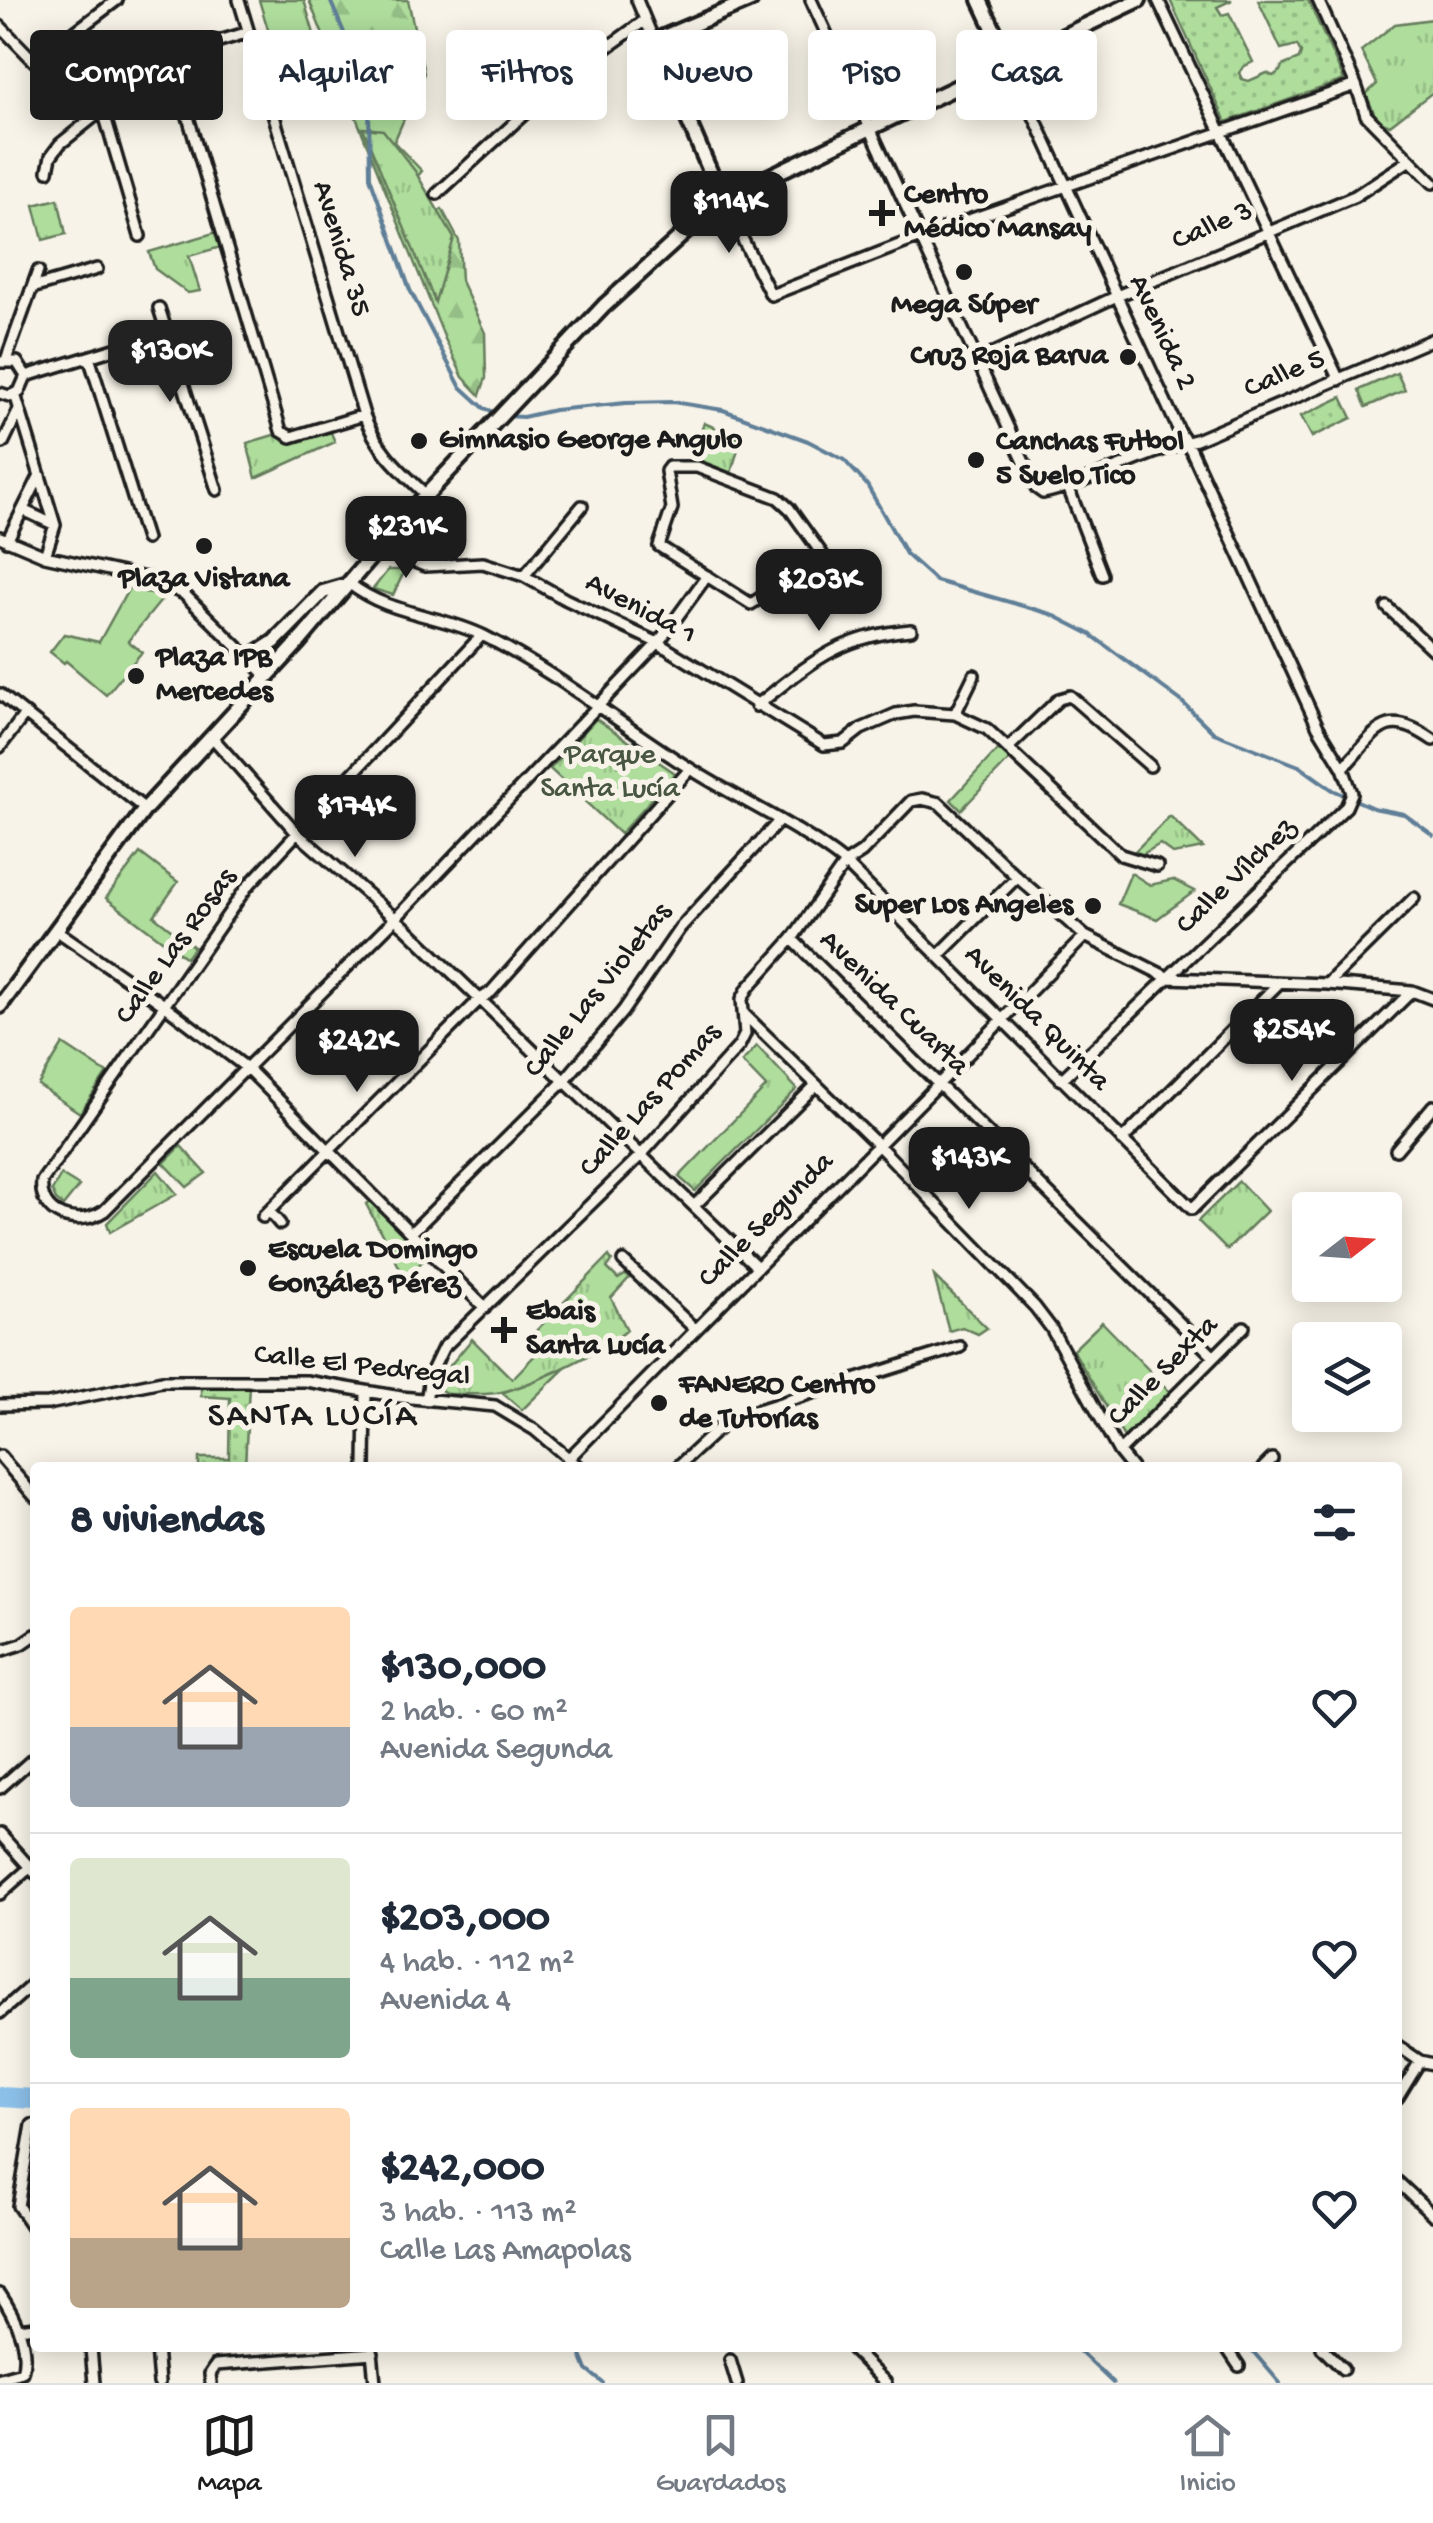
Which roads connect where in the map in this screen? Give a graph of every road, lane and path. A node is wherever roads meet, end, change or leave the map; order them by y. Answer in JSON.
{"nodes":[{"id":1,"x":117,"y":0,"type":"edge"},
{"id":2,"x":239,"y":0,"type":"edge"},
{"id":3,"x":637,"y":0,"type":"edge"},
{"id":4,"x":750,"y":0,"type":"edge"},
{"id":5,"x":812,"y":0,"type":"edge"},
{"id":6,"x":980,"y":0,"type":"edge"},
{"id":7,"x":1139,"y":0,"type":"edge"},
{"id":8,"x":1158,"y":0,"type":"edge"},
{"id":9,"x":1318,"y":0,"type":"edge"},
{"id":10,"x":644,"y":20,"type":"junction"},
{"id":11,"x":0,"y":26,"type":"edge"},
{"id":12,"x":247,"y":30,"type":"edge"},
{"id":13,"x":649,"y":30,"type":"edge"},
{"id":14,"x":680,"y":30,"type":"edge"},
{"id":15,"x":994,"y":30,"type":"edge"},
{"id":16,"x":1074,"y":30,"type":"edge"},
{"id":17,"x":956,"y":85,"type":"edge"},
{"id":18,"x":1356,"y":85,"type":"junction"},
{"id":19,"x":90,"y":120,"type":"edge"},
{"id":20,"x":105,"y":120,"type":"edge"},
{"id":21,"x":189,"y":120,"type":"edge"},
{"id":22,"x":275,"y":120,"type":"edge"},
{"id":23,"x":688,"y":120,"type":"edge"},
{"id":24,"x":1036,"y":120,"type":"edge"},
{"id":25,"x":869,"y":127,"type":"junction"},
{"id":26,"x":1221,"y":130,"type":"junction"},
{"id":27,"x":1410,"y":160,"type":"junction"},
{"id":28,"x":48,"y":171,"type":"dead end"},
{"id":29,"x":1433,"y":182,"type":"edge"},
{"id":30,"x":1066,"y":185,"type":"junction"},
{"id":31,"x":437,"y":194,"type":"dead end"},
{"id":32,"x":722,"y":200,"type":"junction"},
{"id":33,"x":1267,"y":230,"type":"junction"},
{"id":34,"x":140,"y":236,"type":"dead end"},
{"id":35,"x":920,"y":237,"type":"junction"},
{"id":36,"x":98,"y":269,"type":"dead end"},
{"id":37,"x":38,"y":270,"type":"dead end"},
{"id":38,"x":32,"y":288,"type":"junction"},
{"id":39,"x":1117,"y":296,"type":"junction"},
{"id":40,"x":160,"y":308,"type":"dead end"},
{"id":41,"x":168,"y":334,"type":"junction"},
{"id":42,"x":1433,"y":340,"type":"edge"},
{"id":43,"x":90,"y":357,"type":"junction"},
{"id":44,"x":3,"y":361,"type":"edge"},
{"id":45,"x":977,"y":361,"type":"junction"},
{"id":46,"x":26,"y":376,"type":"junction"},
{"id":47,"x":1339,"y":380,"type":"junction"},
{"id":48,"x":0,"y":393,"type":"edge"},
{"id":49,"x":14,"y":394,"type":"junction"},
{"id":50,"x":19,"y":410,"type":"junction"},
{"id":51,"x":364,"y":415,"type":"junction"},
{"id":52,"x":1185,"y":442,"type":"junction"},
{"id":53,"x":3,"y":443,"type":"dead end"},
{"id":54,"x":40,"y":475,"type":"junction"},
{"id":55,"x":1068,"y":488,"type":"junction"},
{"id":56,"x":217,"y":490,"type":"dead end"},
{"id":57,"x":426,"y":494,"type":"junction"},
{"id":58,"x":582,"y":506,"type":"dead end"},
{"id":59,"x":23,"y":510,"type":"junction"},
{"id":60,"x":55,"y":525,"type":"junction"},
{"id":61,"x":396,"y":526,"type":"junction"},
{"id":62,"x":4,"y":539,"type":"edge"},
{"id":63,"x":146,"y":539,"type":"dead end"},
{"id":64,"x":378,"y":548,"type":"junction"},
{"id":65,"x":45,"y":556,"type":"junction"},
{"id":66,"x":443,"y":566,"type":"junction"},
{"id":67,"x":1102,"y":575,"type":"dead end"},
{"id":68,"x":524,"y":576,"type":"junction"},
{"id":69,"x":706,"y":576,"type":"junction"},
{"id":70,"x":350,"y":584,"type":"junction"},
{"id":71,"x":1387,"y":607,"type":"dead end"},
{"id":72,"x":911,"y":630,"type":"dead end"},
{"id":73,"x":482,"y":635,"type":"junction"},
{"id":74,"x":658,"y":643,"type":"junction"},
{"id":75,"x":1433,"y":650,"type":"edge"},
{"id":76,"x":249,"y":658,"type":"junction"},
{"id":77,"x":974,"y":675,"type":"dead end"},
{"id":78,"x":267,"y":676,"type":"junction"},
{"id":79,"x":0,"y":694,"type":"edge"},
{"id":80,"x":597,"y":706,"type":"junction"},
{"id":81,"x":756,"y":706,"type":"junction"},
{"id":82,"x":25,"y":714,"type":"junction"},
{"id":83,"x":956,"y":714,"type":"junction"},
{"id":84,"x":212,"y":737,"type":"junction"},
{"id":85,"x":1433,"y":740,"type":"edge"},
{"id":86,"x":0,"y":748,"type":"edge"},
{"id":87,"x":1008,"y":748,"type":"junction"},
{"id":88,"x":1150,"y":766,"type":"dead end"},
{"id":89,"x":1343,"y":768,"type":"junction"},
{"id":90,"x":690,"y":769,"type":"junction"},
{"id":91,"x":145,"y":809,"type":"junction"},
{"id":92,"x":1343,"y":809,"type":"joint"},
{"id":93,"x":780,"y":820,"type":"junction"},
{"id":94,"x":297,"y":833,"type":"junction"},
{"id":95,"x":845,"y":863,"type":"junction"},
{"id":96,"x":1157,"y":866,"type":"dead end"},
{"id":97,"x":1017,"y":877,"type":"junction"},
{"id":98,"x":1414,"y":898,"type":"dead end"},
{"id":99,"x":394,"y":921,"type":"junction"},
{"id":100,"x":56,"y":930,"type":"junction"},
{"id":101,"x":1086,"y":936,"type":"junction"},
{"id":102,"x":792,"y":940,"type":"junction"},
{"id":103,"x":938,"y":956,"type":"junction"},
{"id":104,"x":1169,"y":978,"type":"junction"},
{"id":105,"x":1279,"y":983,"type":"junction"},
{"id":106,"x":1327,"y":984,"type":"junction"},
{"id":107,"x":1412,"y":992,"type":"junction"},
{"id":108,"x":1433,"y":999,"type":"edge"},
{"id":109,"x":480,"y":1000,"type":"junction"},
{"id":110,"x":164,"y":1005,"type":"junction"},
{"id":111,"x":0,"y":1006,"type":"edge"},
{"id":112,"x":741,"y":1011,"type":"junction"},
{"id":113,"x":1001,"y":1020,"type":"junction"},
{"id":114,"x":248,"y":1068,"type":"junction"},
{"id":115,"x":1061,"y":1080,"type":"junction"},
{"id":116,"x":564,"y":1081,"type":"junction"},
{"id":117,"x":938,"y":1083,"type":"junction"},
{"id":118,"x":816,"y":1085,"type":"junction"},
{"id":119,"x":1433,"y":1106,"type":"edge"},
{"id":120,"x":1122,"y":1140,"type":"junction"},
{"id":121,"x":878,"y":1145,"type":"junction"},
{"id":122,"x":329,"y":1150,"type":"junction"},
{"id":123,"x":1396,"y":1150,"type":"dead end"},
{"id":124,"x":641,"y":1156,"type":"junction"},
{"id":125,"x":694,"y":1206,"type":"junction"},
{"id":126,"x":280,"y":1224,"type":"dead end"},
{"id":127,"x":411,"y":1233,"type":"junction"},
{"id":128,"x":624,"y":1262,"type":"dead end"},
{"id":129,"x":757,"y":1266,"type":"junction"},
{"id":130,"x":485,"y":1308,"type":"junction"},
{"id":131,"x":1244,"y":1327,"type":"dead end"},
{"id":132,"x":695,"y":1329,"type":"junction"},
{"id":133,"x":960,"y":1348,"type":"dead end"},
{"id":134,"x":1214,"y":1357,"type":"junction"},
{"id":135,"x":366,"y":1392,"type":"junction"},
{"id":136,"x":426,"y":1400,"type":"junction"},
{"id":137,"x":0,"y":1405,"type":"edge"},
{"id":138,"x":1119,"y":1452,"type":"junction"},
{"id":139,"x":0,"y":1456,"type":"edge"},
{"id":140,"x":569,"y":1458,"type":"junction"},
{"id":141,"x":1272,"y":1459,"type":"dead end"},
{"id":142,"x":366,"y":1462,"type":"edge"},
{"id":143,"x":573,"y":1462,"type":"edge"},
{"id":144,"x":683,"y":1462,"type":"edge"},
{"id":145,"x":1127,"y":1462,"type":"edge"},
{"id":146,"x":1269,"y":1462,"type":"edge"},
{"id":147,"x":4,"y":1471,"type":"edge"},
{"id":148,"x":30,"y":1493,"type":"edge"},
{"id":149,"x":30,"y":1638,"type":"edge"},
{"id":150,"x":0,"y":1650,"type":"edge"},
{"id":151,"x":30,"y":1761,"type":"edge"},
{"id":152,"x":0,"y":1788,"type":"edge"},
{"id":153,"x":0,"y":1834,"type":"edge"},
{"id":154,"x":30,"y":1865,"type":"edge"},
{"id":155,"x":30,"y":1870,"type":"edge"},
{"id":156,"x":0,"y":1894,"type":"edge"},
{"id":157,"x":30,"y":1986,"type":"edge"},
{"id":158,"x":0,"y":2013,"type":"edge"},
{"id":159,"x":1402,"y":2049,"type":"edge"},
{"id":160,"x":1420,"y":2061,"type":"junction"},
{"id":161,"x":1433,"y":2064,"type":"edge"},
{"id":162,"x":1402,"y":2090,"type":"edge"},
{"id":163,"x":30,"y":2137,"type":"edge"},
{"id":164,"x":1402,"y":2186,"type":"edge"},
{"id":165,"x":1433,"y":2215,"type":"edge"},
{"id":166,"x":30,"y":2223,"type":"edge"},
{"id":167,"x":0,"y":2294,"type":"edge"},
{"id":168,"x":3,"y":2305,"type":"edge"},
{"id":169,"x":30,"y":2328,"type":"edge"},
{"id":170,"x":18,"y":2329,"type":"junction"},
{"id":171,"x":91,"y":2352,"type":"edge"},
{"id":172,"x":156,"y":2352,"type":"edge"},
{"id":173,"x":351,"y":2352,"type":"edge"},
{"id":174,"x":372,"y":2352,"type":"edge"},
{"id":175,"x":856,"y":2352,"type":"edge"},
{"id":176,"x":1229,"y":2352,"type":"edge"},
{"id":177,"x":1326,"y":2352,"type":"edge"},
{"id":178,"x":730,"y":2360,"type":"dead end"},
{"id":179,"x":1238,"y":2366,"type":"dead end"},
{"id":180,"x":1343,"y":2369,"type":"dead end"},
{"id":181,"x":0,"y":2378,"type":"edge"},
{"id":182,"x":94,"y":2383,"type":"edge"},
{"id":183,"x":159,"y":2383,"type":"edge"},
{"id":184,"x":211,"y":2383,"type":"edge"},
{"id":185,"x":375,"y":2383,"type":"edge"},
{"id":186,"x":737,"y":2383,"type":"edge"},
{"id":187,"x":886,"y":2383,"type":"edge"}],
"edges":[{"from":1,"to":11,"type":"street"},
{"from":2,"to":12,"type":"street","name":"Avenida 35"},
{"from":3,"to":10,"type":"street"},
{"from":4,"to":14,"type":"main road"},
{"from":5,"to":25,"type":"street"},
{"from":6,"to":15,"type":"main road","name":"Avenida 2"},
{"from":7,"to":16,"type":"main road"},
{"from":8,"to":26,"type":"street"},
{"from":9,"to":18,"type":"street"},
{"from":10,"to":13,"type":"street"},
{"from":10,"to":31,"type":"street"},
{"from":17,"to":25,"type":"main road"},
{"from":18,"to":26,"type":"street"},
{"from":18,"to":27,"type":"street"},
{"from":19,"to":28,"type":"street"},
{"from":20,"to":34,"type":"street"},
{"from":21,"to":51,"type":"street"},
{"from":22,"to":51,"type":"street","name":"Avenida 35"},
{"from":23,"to":32,"type":"main road"},
{"from":24,"to":30,"type":"street","name":"Avenida 2"},
{"from":25,"to":32,"type":"main road"},
{"from":25,"to":35,"type":"street"},
{"from":26,"to":30,"type":"street"},
{"from":26,"to":33,"type":"street"},
{"from":27,"to":29,"type":"street"},
{"from":27,"to":33,"type":"street","name":"Calle 3"},
{"from":30,"to":35,"type":"street"},
{"from":30,"to":39,"type":"street","name":"Avenida 2"},
{"from":32,"to":35,"type":"street"},
{"from":32,"to":57,"type":"main road"},
{"from":33,"to":39,"type":"street","name":"Calle 3"},
{"from":33,"to":47,"type":"street"},
{"from":35,"to":45,"type":"street"},
{"from":36,"to":38,"type":"street"},
{"from":37,"to":38,"type":"street"},
{"from":38,"to":44,"type":"street"},
{"from":39,"to":45,"type":"street","name":"Calle 3"},
{"from":39,"to":52,"type":"street","name":"Avenida 2"},
{"from":40,"to":41,"type":"street"},
{"from":41,"to":43,"type":"street"},
{"from":41,"to":56,"type":"street"},
{"from":42,"to":47,"type":"street","name":"Calle 5"},
{"from":43,"to":46,"type":"street"},
{"from":43,"to":63,"type":"street"},
{"from":44,"to":46,"type":"street"},
{"from":45,"to":55,"type":"street","name":"Calle 5"},
{"from":46,"to":49,"type":"street"},
{"from":47,"to":52,"type":"street","name":"Calle 5"},
{"from":48,"to":49,"type":"street"},
{"from":49,"to":50,"type":"street"},
{"from":50,"to":53,"type":"street"},
{"from":50,"to":54,"type":"street"},
{"from":51,"to":57,"type":"street","name":"Avenida 35"},
{"from":52,"to":55,"type":"street","name":"Calle 5"},
{"from":52,"to":89,"type":"street","name":"Avenida 2"},
{"from":54,"to":59,"type":"street"},
{"from":54,"to":60,"type":"street"},
{"from":55,"to":67,"type":"street"},
{"from":57,"to":61,"type":"main road"},
{"from":58,"to":68,"type":"street"},
{"from":59,"to":60,"type":"street"},
{"from":59,"to":62,"type":"street"},
{"from":60,"to":65,"type":"street"},
{"from":61,"to":64,"type":"main road"},
{"from":61,"to":66,"type":"street"},
{"from":62,"to":65,"type":"street"},
{"from":64,"to":66,"type":"street","name":"Avenida 1"},
{"from":64,"to":70,"type":"main road"},
{"from":65,"to":76,"type":"street"},
{"from":66,"to":68,"type":"street","name":"Avenida 1"},
{"from":68,"to":74,"type":"street","name":"Avenida 1"},
{"from":69,"to":69,"type":"street"},
{"from":69,"to":74,"type":"street"},
{"from":70,"to":73,"type":"street","name":"Avenida Quinta"},
{"from":70,"to":76,"type":"main road"},
{"from":70,"to":78,"type":"main road"},
{"from":71,"to":75,"type":"street"},
{"from":72,"to":81,"type":"street"},
{"from":73,"to":80,"type":"street","name":"Avenida Quinta"},
{"from":73,"to":94,"type":"street","name":"Calle Las Rosas"},
{"from":74,"to":80,"type":"street"},
{"from":74,"to":81,"type":"street","name":"Avenida 1"},
{"from":76,"to":78,"type":"street"},
{"from":77,"to":83,"type":"street"},
{"from":78,"to":84,"type":"main road"},
{"from":79,"to":82,"type":"street"},
{"from":80,"to":90,"type":"street","name":"Avenida Quinta"},
{"from":80,"to":99,"type":"street"},
{"from":81,"to":83,"type":"street","name":"Avenida 1"},
{"from":82,"to":86,"type":"street"},
{"from":82,"to":91,"type":"street"},
{"from":83,"to":87,"type":"street","name":"Avenida 1"},
{"from":84,"to":91,"type":"main road"},
{"from":84,"to":94,"type":"street"},
{"from":85,"to":89,"type":"street"},
{"from":87,"to":88,"type":"street"},
{"from":87,"to":96,"type":"street","name":"Avenida 1"},
{"from":89,"to":92,"type":"street","name":"Avenida 2"},
{"from":90,"to":93,"type":"street","name":"Avenida Quinta"},
{"from":90,"to":109,"type":"street"},
{"from":91,"to":100,"type":"main road"},
{"from":92,"to":104,"type":"street","name":"Calle Vílchez"},
{"from":93,"to":95,"type":"street","name":"Avenida Quinta"},
{"from":93,"to":116,"type":"street","name":"Calle Las Violetas"},
{"from":94,"to":99,"type":"street"},
{"from":94,"to":110,"type":"street","name":"Calle Las Rosas"},
{"from":95,"to":97,"type":"street","name":"Calle Las Pomas"},
{"from":95,"to":102,"type":"street","name":"Calle Las Pomas"},
{"from":95,"to":103,"type":"street","name":"Avenida Quinta"},
{"from":97,"to":101,"type":"street"},
{"from":97,"to":103,"type":"street"},
{"from":98,"to":106,"type":"street"},
{"from":99,"to":109,"type":"street"},
{"from":99,"to":114,"type":"street"},
{"from":100,"to":110,"type":"street"},
{"from":100,"to":111,"type":"main road"},
{"from":101,"to":104,"type":"street"},
{"from":101,"to":113,"type":"street","name":"Calle Segunda"},
{"from":102,"to":112,"type":"street","name":"Calle Las Pomas"},
{"from":102,"to":117,"type":"street","name":"Avenida Cuarta"},
{"from":103,"to":113,"type":"street","name":"Avenida Quinta"},
{"from":104,"to":105,"type":"street"},
{"from":104,"to":115,"type":"street","name":"Calle Vílchez"},
{"from":105,"to":106,"type":"street"},
{"from":105,"to":120,"type":"street"},
{"from":106,"to":107,"type":"street"},
{"from":107,"to":108,"type":"street"},
{"from":107,"to":120,"type":"street","name":"Avenida Quinta"},
{"from":109,"to":116,"type":"street"},
{"from":109,"to":122,"type":"street"},
{"from":110,"to":114,"type":"street"},
{"from":110,"to":114,"type":"street","name":"Calle Las Rosas"},
{"from":112,"to":118,"type":"street"},
{"from":112,"to":124,"type":"street","name":"Calle Las Pomas"},
{"from":113,"to":115,"type":"street","name":"Avenida Quinta"},
{"from":113,"to":117,"type":"street","name":"Calle Segunda"},
{"from":114,"to":122,"type":"street"},
{"from":115,"to":120,"type":"street","name":"Avenida Quinta"},
{"from":116,"to":124,"type":"street"},
{"from":116,"to":127,"type":"street","name":"Calle Las Violetas"},
{"from":117,"to":121,"type":"street","name":"Calle Segunda"},
{"from":117,"to":134,"type":"street","name":"Avenida Cuarta"},
{"from":118,"to":121,"type":"street"},
{"from":118,"to":125,"type":"street"},
{"from":119,"to":123,"type":"street"},
{"from":121,"to":129,"type":"street","name":"Calle Segunda"},
{"from":121,"to":138,"type":"street"},
{"from":122,"to":126,"type":"street"},
{"from":122,"to":127,"type":"street"},
{"from":124,"to":125,"type":"street"},
{"from":124,"to":130,"type":"street","name":"Calle Las Pomas"},
{"from":125,"to":129,"type":"street"},
{"from":127,"to":130,"type":"street"},
{"from":128,"to":132,"type":"street"},
{"from":129,"to":132,"type":"street","name":"Calle Segunda"},
{"from":130,"to":136,"type":"street","name":"Calle Las Pomas"},
{"from":131,"to":134,"type":"street","name":"Calle Sexta"},
{"from":132,"to":140,"type":"street","name":"Calle Segunda"},
{"from":133,"to":144,"type":"street"},
{"from":134,"to":138,"type":"street","name":"Calle Sexta"},
{"from":135,"to":136,"type":"street","name":"Calle El Pedregal"},
{"from":135,"to":137,"type":"street","name":"Calle El Pedregal"},
{"from":135,"to":142,"type":"street"},
{"from":136,"to":140,"type":"street","name":"Calle El Pedregal"},
{"from":138,"to":145,"type":"street"},
{"from":139,"to":147,"type":"street"},
{"from":140,"to":143,"type":"street","name":"Calle El Pedregal"},
{"from":141,"to":146,"type":"street"},
{"from":147,"to":148,"type":"street"},
{"from":149,"to":150,"type":"street"},
{"from":151,"to":152,"type":"street"},
{"from":153,"to":154,"type":"street"},
{"from":155,"to":156,"type":"street"},
{"from":157,"to":158,"type":"street"},
{"from":159,"to":160,"type":"street"},
{"from":160,"to":161,"type":"street"},
{"from":160,"to":162,"type":"street"},
{"from":163,"to":166,"type":"street"},
{"from":164,"to":165,"type":"street"},
{"from":167,"to":168,"type":"street"},
{"from":168,"to":170,"type":"street"},
{"from":169,"to":170,"type":"street"},
{"from":170,"to":181,"type":"street"},
{"from":171,"to":182,"type":"street"},
{"from":172,"to":183,"type":"street"},
{"from":173,"to":184,"type":"street"},
{"from":174,"to":185,"type":"street"},
{"from":175,"to":187,"type":"street"},
{"from":176,"to":179,"type":"street"},
{"from":177,"to":180,"type":"street"},
{"from":178,"to":186,"type":"street"}]}
